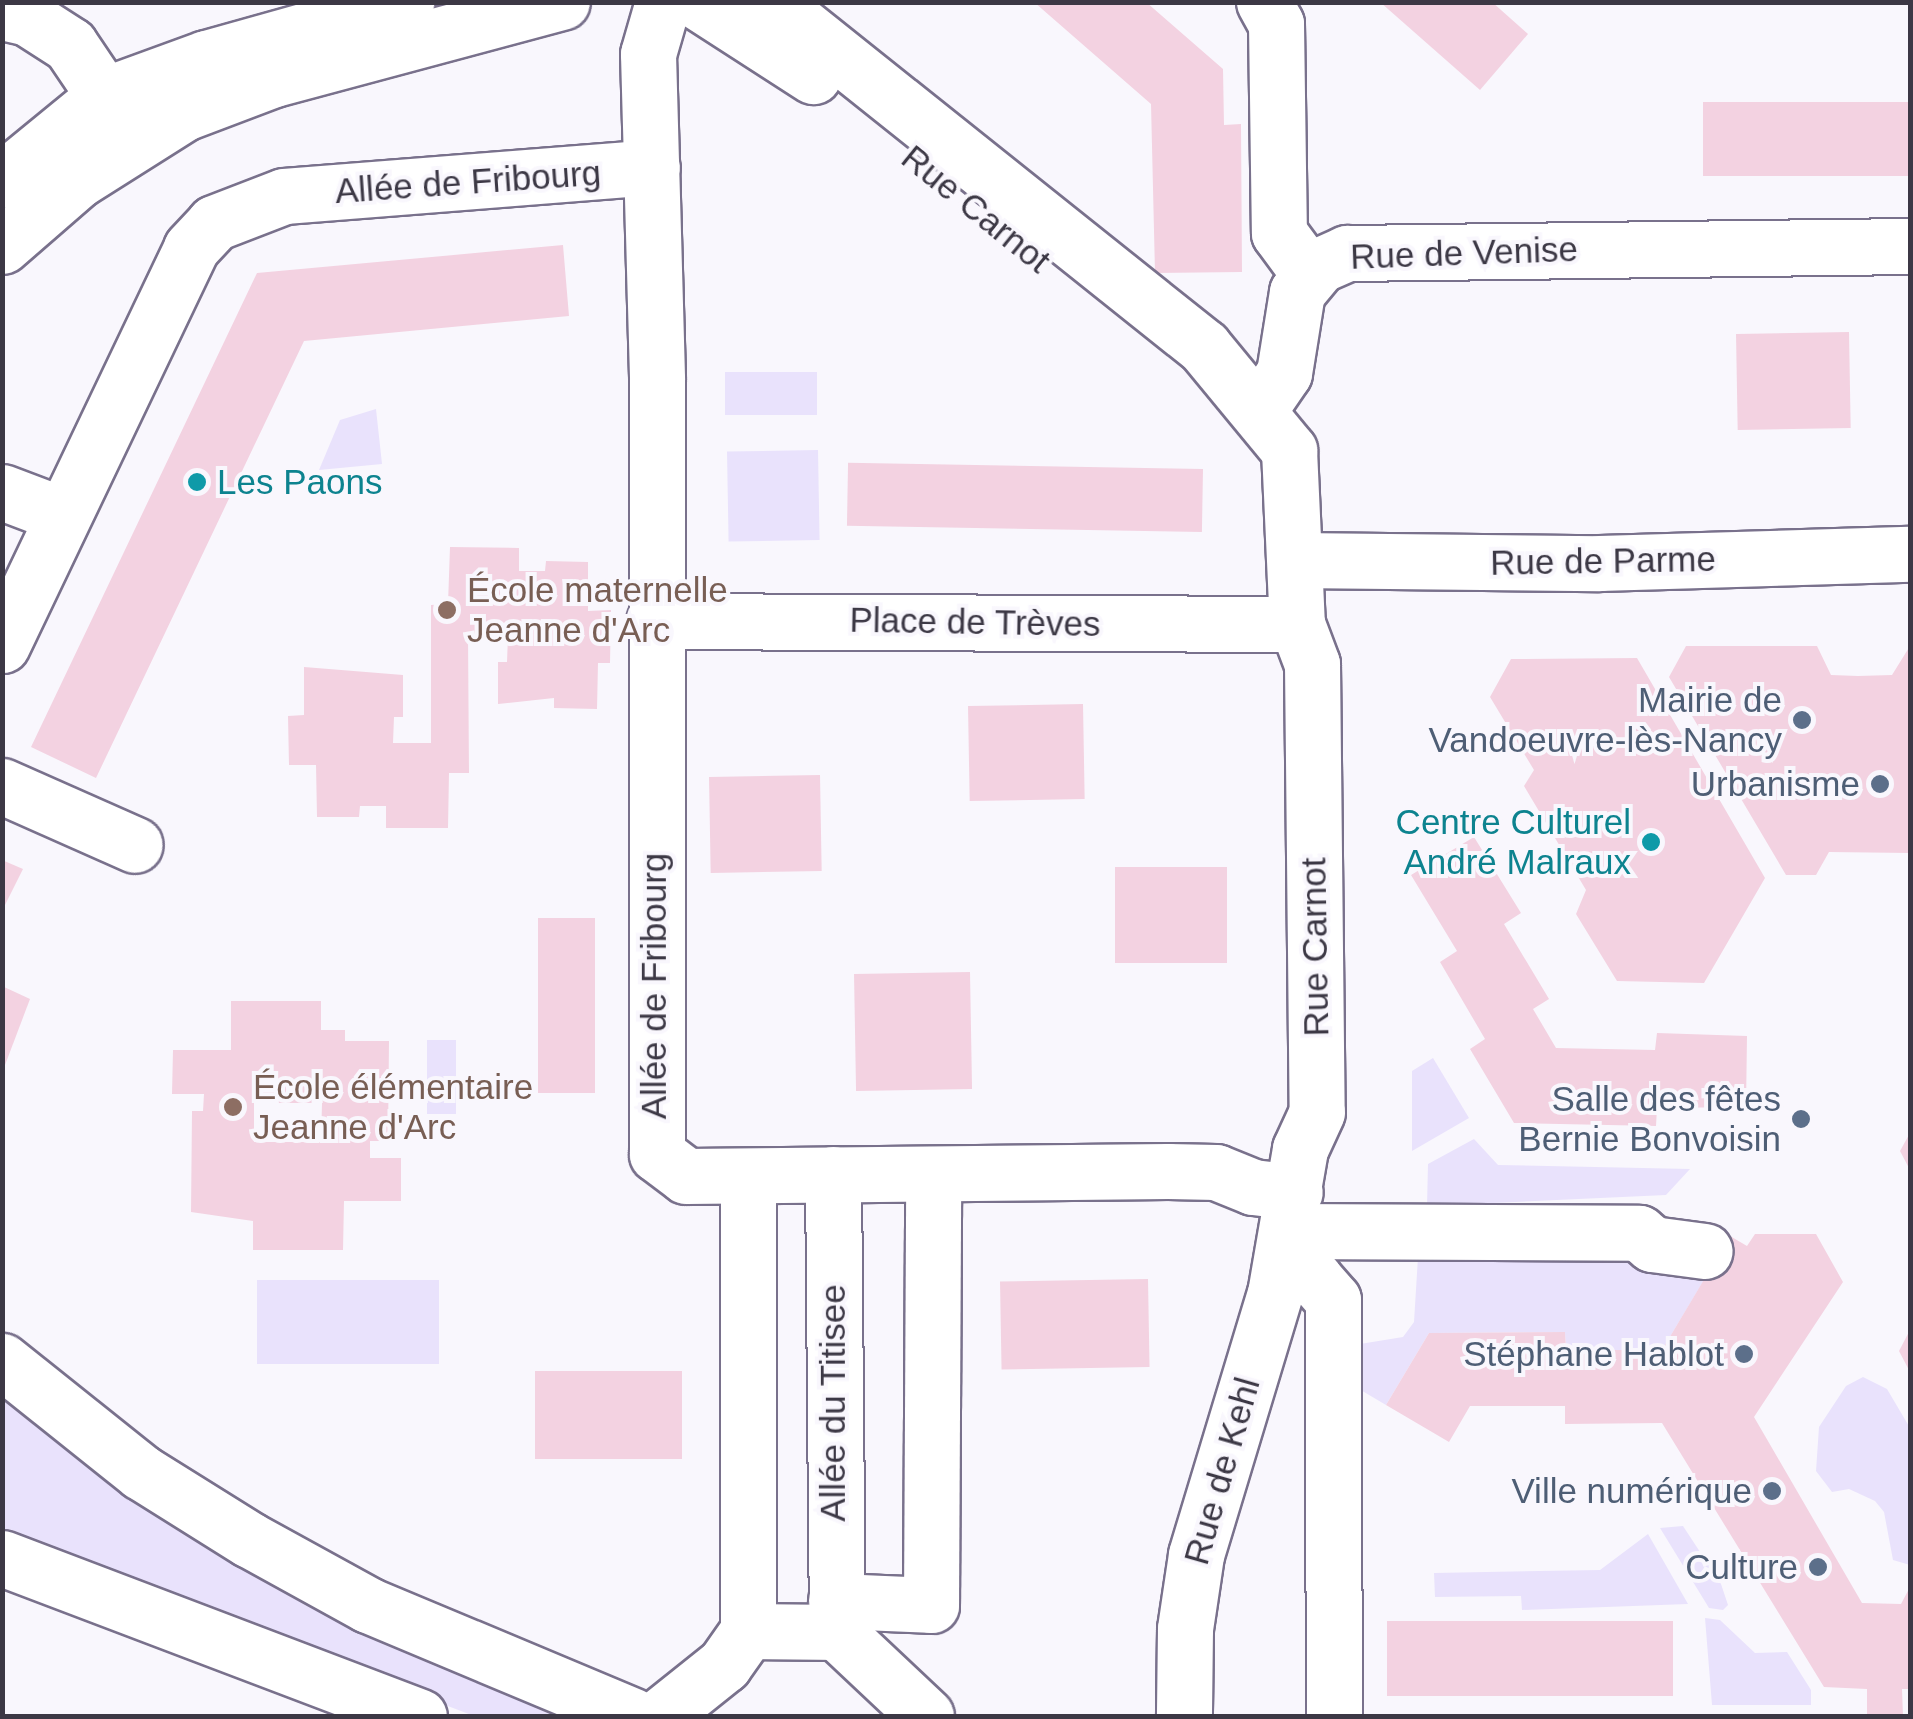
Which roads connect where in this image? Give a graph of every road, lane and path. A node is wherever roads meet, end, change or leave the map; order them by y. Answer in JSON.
{"nodes":[{"id":1,"x":406,"y":2,"type":"edge"},
{"id":2,"x":562,"y":2,"type":"edge"},
{"id":3,"x":636,"y":2,"type":"edge"},
{"id":4,"x":661,"y":2,"type":"edge"},
{"id":5,"x":698,"y":2,"type":"edge"},
{"id":6,"x":772,"y":2,"type":"edge"},
{"id":7,"x":1264,"y":2,"type":"edge"},
{"id":8,"x":2,"y":12,"type":"edge"},
{"id":9,"x":106,"y":94,"type":"junction"},
{"id":10,"x":133,"y":141,"type":"junction"},
{"id":11,"x":652,"y":168,"type":"junction"},
{"id":12,"x":2,"y":180,"type":"edge"},
{"id":13,"x":2,"y":246,"type":"edge"},
{"id":14,"x":1910,"y":246,"type":"edge"},
{"id":15,"x":1310,"y":275,"type":"junction"},
{"id":16,"x":1258,"y":411,"type":"junction"},
{"id":17,"x":2,"y":492,"type":"edge"},
{"id":18,"x":63,"y":515,"type":"junction"},
{"id":19,"x":1910,"y":554,"type":"edge"},
{"id":20,"x":1295,"y":560,"type":"junction"},
{"id":21,"x":654,"y":620,"type":"junction"},
{"id":22,"x":1297,"y":624,"type":"junction"},
{"id":23,"x":2,"y":645,"type":"edge"},
{"id":24,"x":2,"y":786,"type":"edge"},
{"id":25,"x":134,"y":844,"type":"dead end"},
{"id":26,"x":833,"y":1174,"type":"junction"},
{"id":27,"x":934,"y":1174,"type":"junction"},
{"id":28,"x":748,"y":1176,"type":"junction"},
{"id":29,"x":1291,"y":1211,"type":"junction"},
{"id":30,"x":1678,"y":1235,"type":"dead end"},
{"id":31,"x":2,"y":1361,"type":"edge"},
{"id":32,"x":2,"y":1558,"type":"edge"},
{"id":33,"x":837,"y":1616,"type":"junction"},
{"id":34,"x":748,"y":1632,"type":"junction"},
{"id":35,"x":418,"y":1716,"type":"edge"},
{"id":36,"x":633,"y":1716,"type":"edge"},
{"id":37,"x":660,"y":1716,"type":"edge"},
{"id":38,"x":926,"y":1716,"type":"edge"},
{"id":39,"x":1184,"y":1716,"type":"edge"},
{"id":40,"x":1334,"y":1716,"type":"edge"}],
"edges":[{"from":1,"to":9,"type":"street"},
{"from":2,"to":10,"type":"street"},
{"from":3,"to":4,"type":"street"},
{"from":4,"to":11,"type":"street","name":"Allée de Fribourg"},
{"from":5,"to":16,"type":"street","name":"Rue Carnot"},
{"from":6,"to":16,"type":"street","name":"Rue Carnot"},
{"from":7,"to":15,"type":"street","name":"Rue de Venise"},
{"from":8,"to":9,"type":"street"},
{"from":9,"to":10,"type":"street"},
{"from":9,"to":12,"type":"street"},
{"from":10,"to":13,"type":"street"},
{"from":11,"to":18,"type":"street","name":"Allée de Fribourg"},
{"from":11,"to":21,"type":"street","name":"Allée de Fribourg"},
{"from":14,"to":15,"type":"street","name":"Rue de Venise"},
{"from":15,"to":16,"type":"street"},
{"from":16,"to":20,"type":"street","name":"Rue Carnot"},
{"from":17,"to":18,"type":"street"},
{"from":18,"to":23,"type":"street"},
{"from":19,"to":20,"type":"street","name":"Rue de Parme"},
{"from":20,"to":22,"type":"street","name":"Rue Carnot"},
{"from":21,"to":22,"type":"street","name":"Place de Trèves"},
{"from":21,"to":28,"type":"street","name":"Allée de Fribourg"},
{"from":22,"to":29,"type":"street","name":"Rue Carnot"},
{"from":24,"to":25,"type":"street"},
{"from":26,"to":27,"type":"street","name":"Allée de Fribourg"},
{"from":26,"to":28,"type":"street","name":"Allée de Fribourg"},
{"from":26,"to":33,"type":"street","name":"Allée du Titisee"},
{"from":27,"to":29,"type":"street","name":"Allée de Fribourg"},
{"from":27,"to":33,"type":"street"},
{"from":28,"to":34,"type":"street"},
{"from":29,"to":30,"type":"street"},
{"from":29,"to":39,"type":"street","name":"Rue de Kehl"},
{"from":29,"to":40,"type":"street"},
{"from":31,"to":36,"type":"street"},
{"from":32,"to":35,"type":"street"},
{"from":33,"to":34,"type":"street"},
{"from":33,"to":38,"type":"street"},
{"from":34,"to":37,"type":"street"}]}
